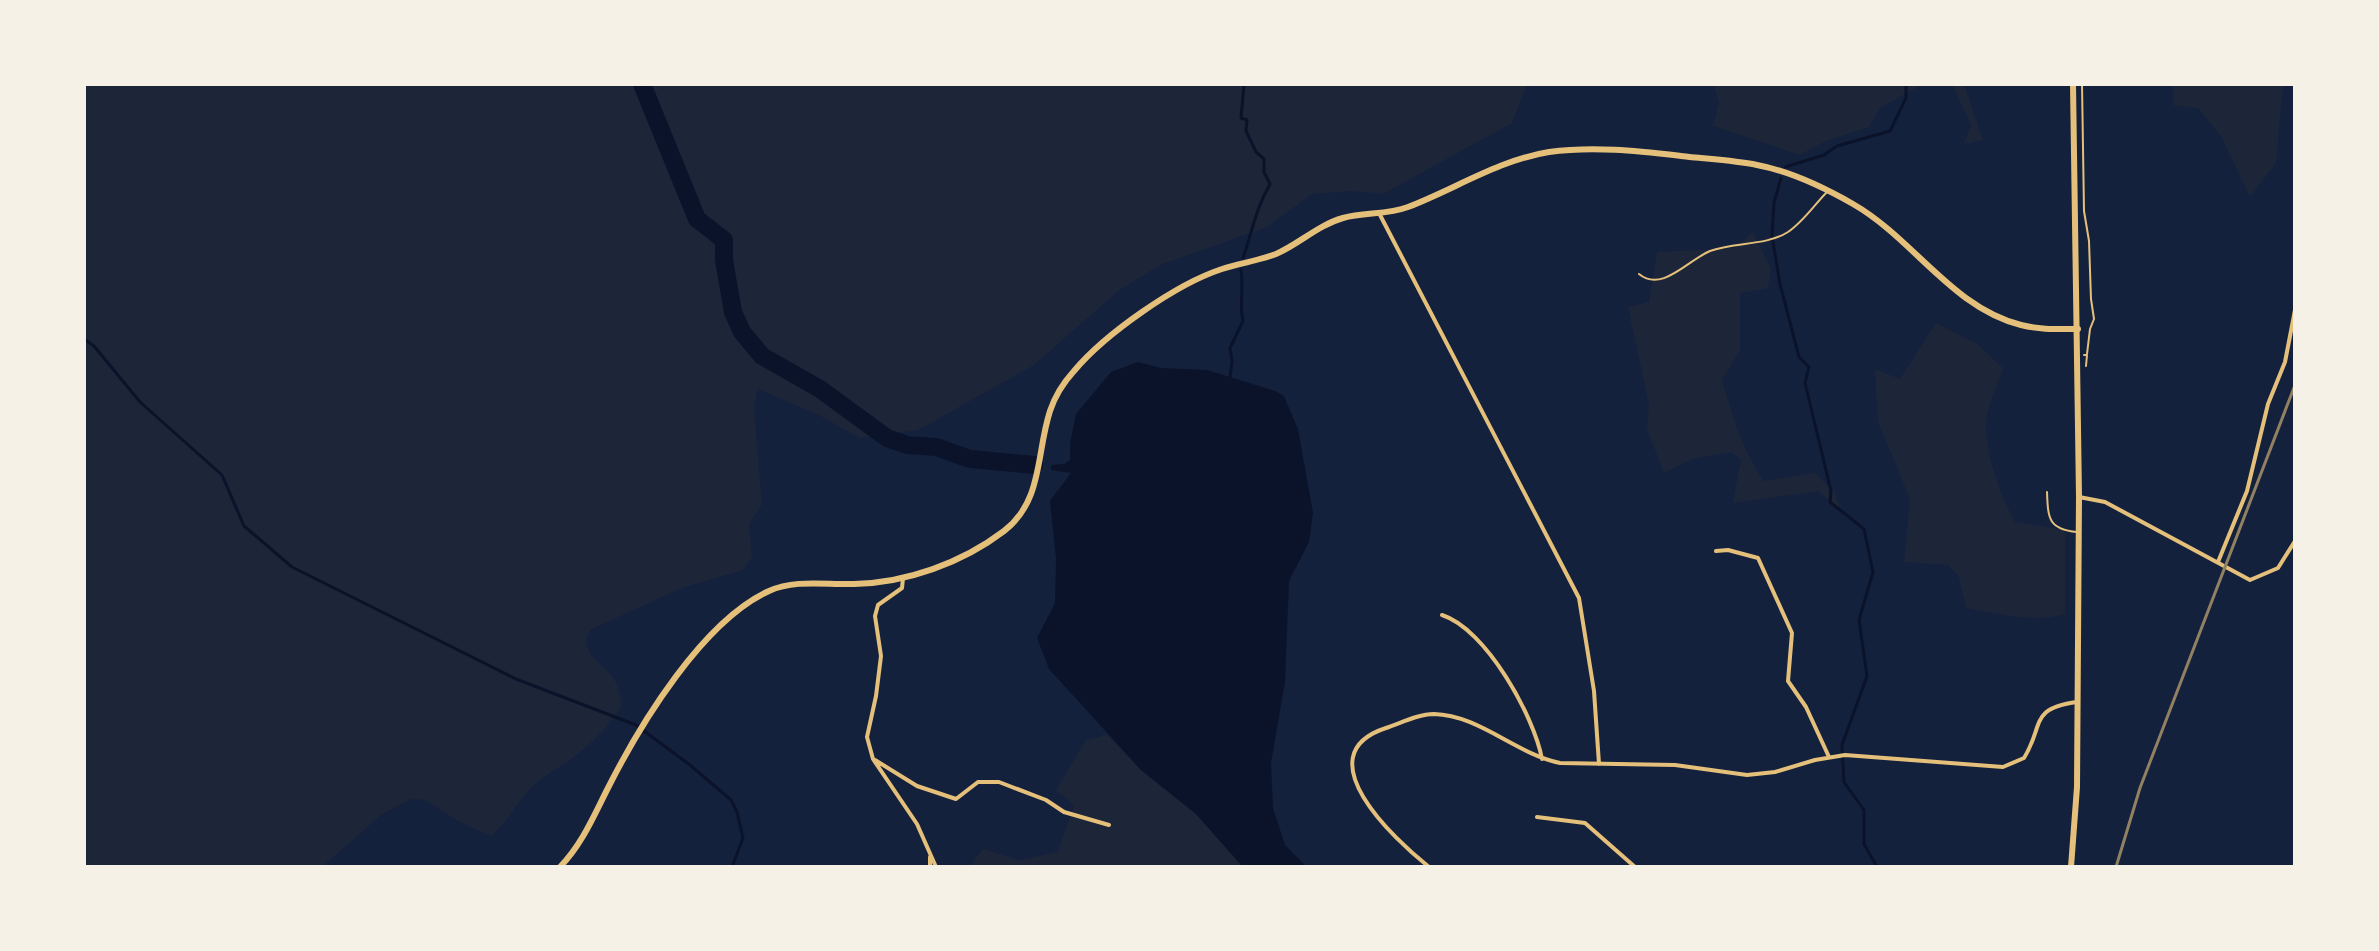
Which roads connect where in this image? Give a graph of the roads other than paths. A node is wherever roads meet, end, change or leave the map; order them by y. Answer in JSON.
{"nodes":[{"id":1,"x":2073,"y":84,"type":"edge"},
{"id":2,"x":1827,"y":192,"type":"junction"},
{"id":3,"x":1379,"y":213,"type":"junction"},
{"id":4,"x":1639,"y":274,"type":"dead end"},
{"id":5,"x":2295,"y":310,"type":"edge"},
{"id":6,"x":2078,"y":329,"type":"junction"},
{"id":7,"x":2047,"y":492,"type":"dead end"},
{"id":8,"x":2079,"y":497,"type":"junction"},
{"id":9,"x":2078,"y":532,"type":"junction"},
{"id":10,"x":2295,"y":541,"type":"edge"},
{"id":11,"x":1716,"y":551,"type":"dead end"},
{"id":12,"x":2218,"y":562,"type":"junction"},
{"id":13,"x":903,"y":578,"type":"junction"},
{"id":14,"x":1442,"y":615,"type":"dead end"},
{"id":15,"x":2077,"y":702,"type":"junction"},
{"id":16,"x":1829,"y":757,"type":"junction"},
{"id":17,"x":873,"y":759,"type":"junction"},
{"id":18,"x":1542,"y":759,"type":"junction"},
{"id":19,"x":1599,"y":764,"type":"junction"},
{"id":20,"x":1537,"y":817,"type":"dead end"},
{"id":21,"x":1109,"y":825,"type":"dead end"},
{"id":22,"x":560,"y":867,"type":"edge"},
{"id":23,"x":933,"y":867,"type":"edge"},
{"id":24,"x":1429,"y":867,"type":"edge"},
{"id":25,"x":1635,"y":867,"type":"edge"},
{"id":26,"x":2071,"y":867,"type":"edge"}],
"edges":[{"from":1,"to":6,"type":"main road"},
{"from":2,"to":3,"type":"main road"},
{"from":2,"to":4,"type":"lane"},
{"from":2,"to":6,"type":"main road"},
{"from":3,"to":13,"type":"main road"},
{"from":3,"to":19,"type":"street"},
{"from":5,"to":12,"type":"street"},
{"from":6,"to":8,"type":"main road"},
{"from":7,"to":9,"type":"lane"},
{"from":8,"to":9,"type":"main road"},
{"from":8,"to":12,"type":"street"},
{"from":9,"to":15,"type":"main road"},
{"from":10,"to":12,"type":"street"},
{"from":11,"to":16,"type":"street"},
{"from":13,"to":17,"type":"street"},
{"from":13,"to":22,"type":"main road"},
{"from":14,"to":18,"type":"street"},
{"from":15,"to":16,"type":"street"},
{"from":15,"to":26,"type":"main road"},
{"from":16,"to":19,"type":"street"},
{"from":17,"to":21,"type":"street"},
{"from":17,"to":23,"type":"street"},
{"from":18,"to":19,"type":"street"},
{"from":18,"to":24,"type":"street"},
{"from":20,"to":25,"type":"street"}]}
